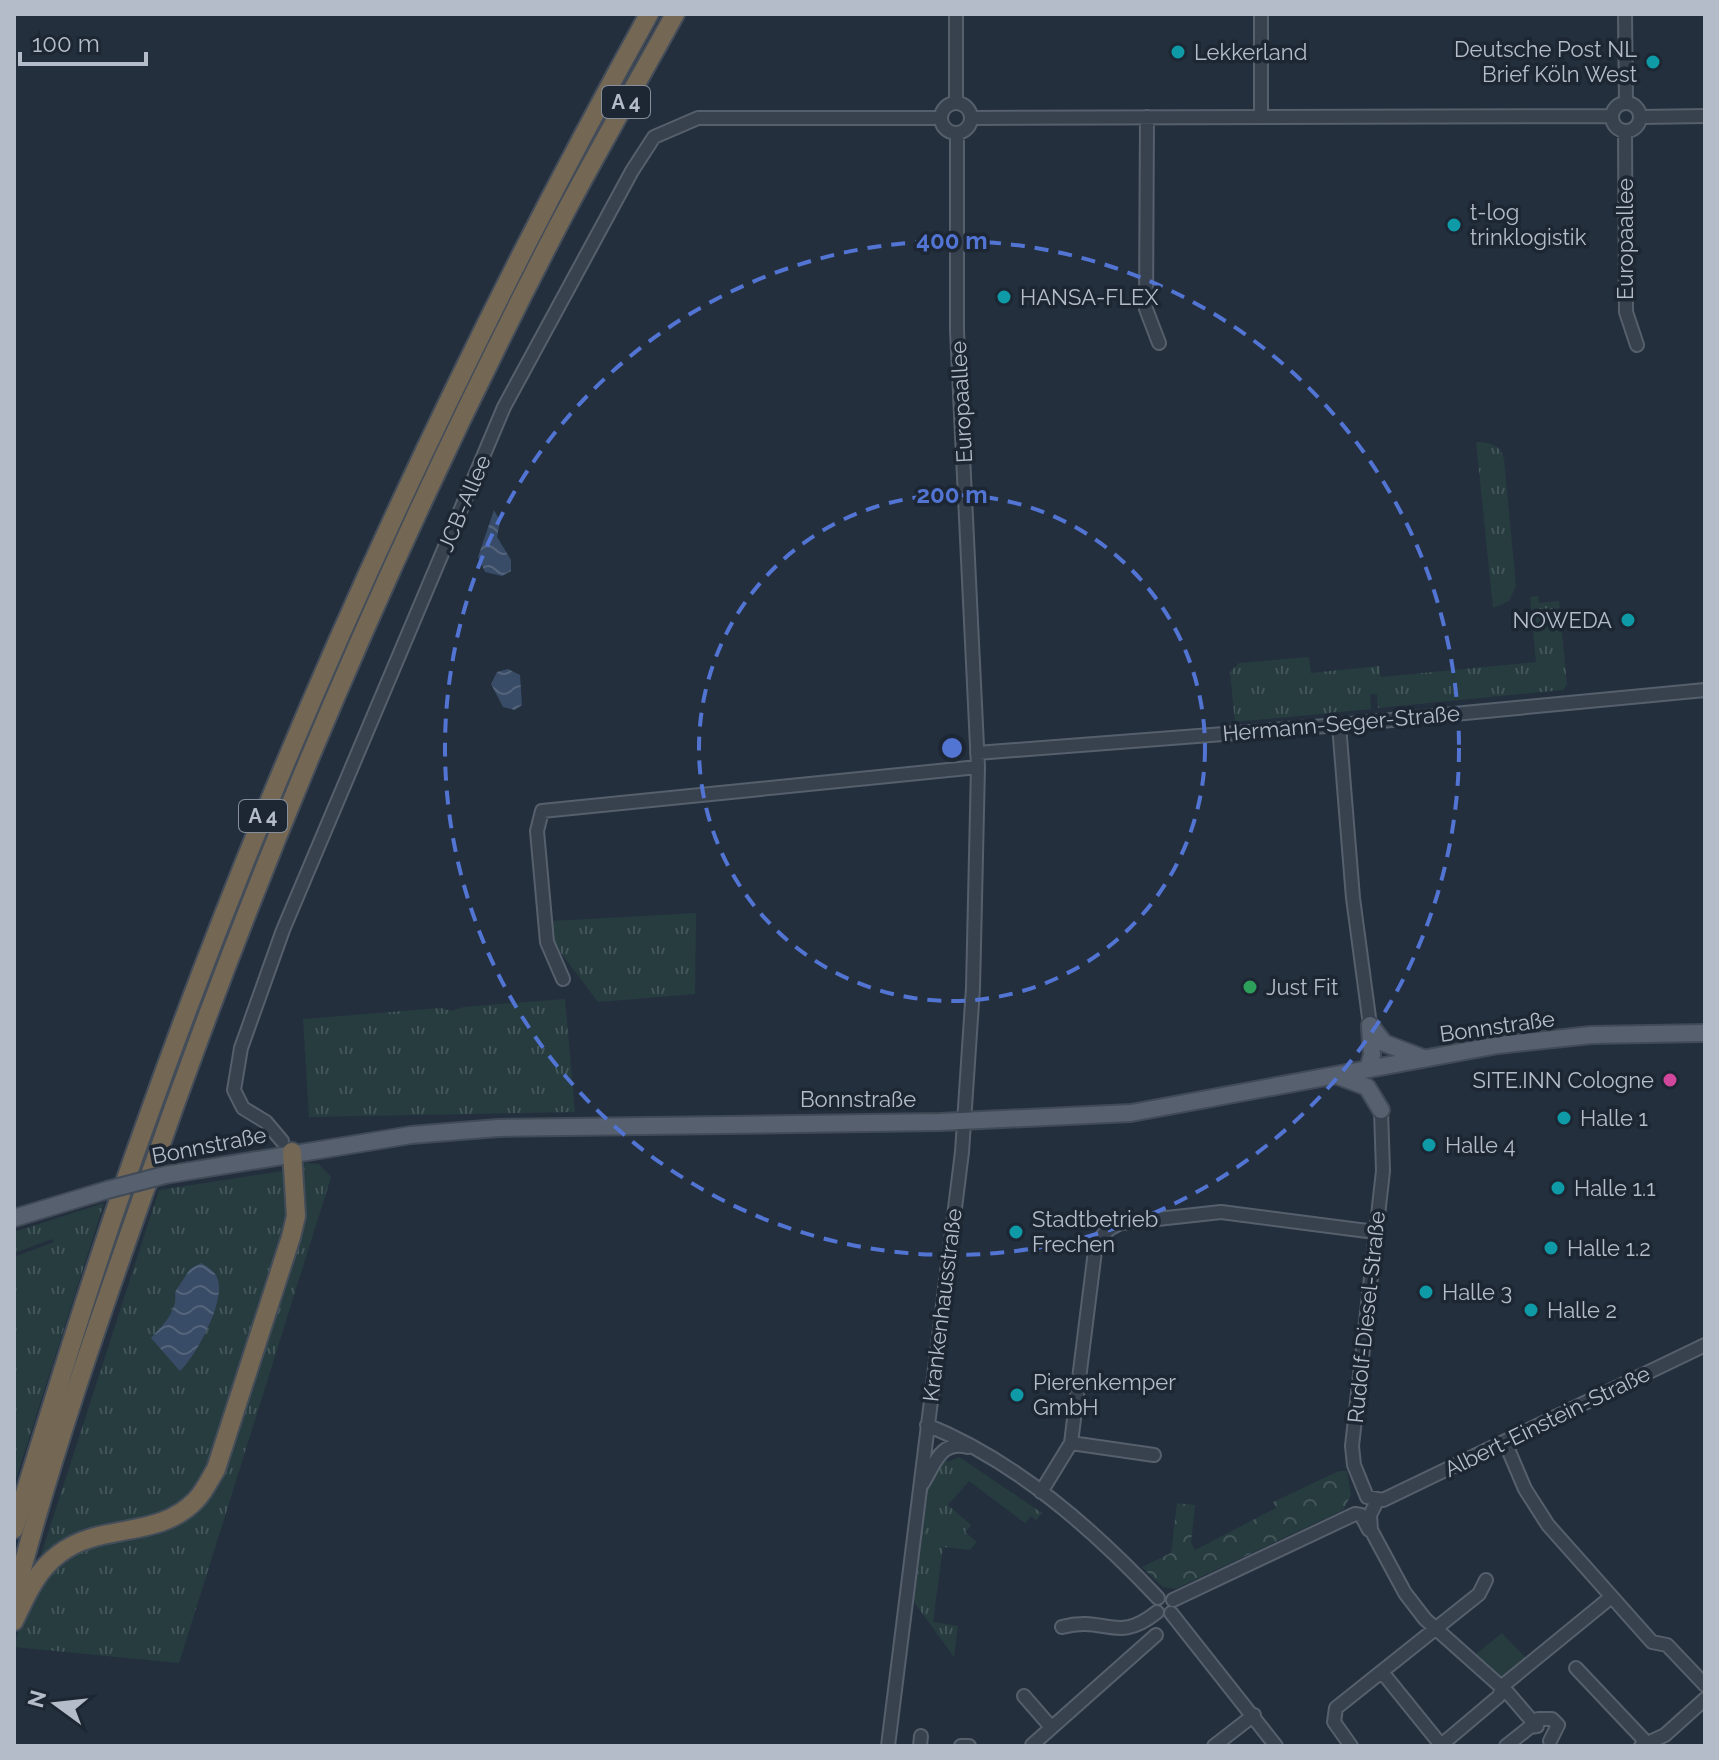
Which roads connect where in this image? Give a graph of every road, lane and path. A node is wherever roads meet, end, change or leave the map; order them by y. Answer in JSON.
{"nodes":[{"id":1,"x":649,"y":14,"type":"edge"},
{"id":2,"x":675,"y":14,"type":"edge"},
{"id":3,"x":956,"y":14,"type":"edge"},
{"id":4,"x":1261,"y":14,"type":"edge"},
{"id":5,"x":1625,"y":14,"type":"edge"},
{"id":6,"x":1626,"y":102,"type":"junction"},
{"id":7,"x":956,"y":103,"type":"junction"},
{"id":8,"x":1261,"y":115,"type":"junction"},
{"id":9,"x":1611,"y":116,"type":"junction"},
{"id":10,"x":1705,"y":116,"type":"edge"},
{"id":11,"x":1147,"y":117,"type":"junction"},
{"id":12,"x":1641,"y":117,"type":"junction"},
{"id":13,"x":941,"y":118,"type":"junction"},
{"id":14,"x":971,"y":118,"type":"junction"},
{"id":15,"x":1625,"y":131,"type":"junction"},
{"id":16,"x":957,"y":133,"type":"junction"},
{"id":17,"x":1159,"y":343,"type":"dead end"},
{"id":18,"x":1637,"y":345,"type":"dead end"},
{"id":19,"x":1705,"y":690,"type":"edge"},
{"id":20,"x":1339,"y":725,"type":"junction"},
{"id":21,"x":977,"y":753,"type":"junction"},
{"id":22,"x":978,"y":767,"type":"junction"},
{"id":23,"x":563,"y":979,"type":"dead end"},
{"id":24,"x":1370,"y":1025,"type":"junction"},
{"id":25,"x":1705,"y":1033,"type":"edge"},
{"id":26,"x":1424,"y":1058,"type":"junction"},
{"id":27,"x":1376,"y":1068,"type":"junction"},
{"id":28,"x":1336,"y":1075,"type":"junction"},
{"id":29,"x":1381,"y":1110,"type":"junction"},
{"id":30,"x":964,"y":1121,"type":"junction"},
{"id":31,"x":287,"y":1147,"type":"junction"},
{"id":32,"x":14,"y":1218,"type":"edge"},
{"id":33,"x":1375,"y":1232,"type":"junction"},
{"id":34,"x":1705,"y":1345,"type":"edge"},
{"id":35,"x":927,"y":1425,"type":"junction"},
{"id":36,"x":1505,"y":1442,"type":"junction"},
{"id":37,"x":1071,"y":1443,"type":"junction"},
{"id":38,"x":975,"y":1449,"type":"junction"},
{"id":39,"x":1154,"y":1455,"type":"dead end"},
{"id":40,"x":919,"y":1489,"type":"junction"},
{"id":41,"x":1041,"y":1492,"type":"junction"},
{"id":42,"x":1384,"y":1499,"type":"junction"},
{"id":43,"x":14,"y":1529,"type":"edge"},
{"id":44,"x":1371,"y":1530,"type":"junction"},
{"id":45,"x":1486,"y":1580,"type":"dead end"},
{"id":46,"x":1610,"y":1598,"type":"junction"},
{"id":47,"x":14,"y":1599,"type":"edge"},
{"id":48,"x":1157,"y":1605,"type":"junction"},
{"id":49,"x":1172,"y":1606,"type":"junction"},
{"id":50,"x":14,"y":1621,"type":"edge"},
{"id":51,"x":1062,"y":1627,"type":"dead end"},
{"id":52,"x":1437,"y":1628,"type":"junction"},
{"id":53,"x":1131,"y":1629,"type":"junction"},
{"id":54,"x":1156,"y":1635,"type":"dead end"},
{"id":55,"x":1142,"y":1647,"type":"junction"},
{"id":56,"x":1576,"y":1668,"type":"dead end"},
{"id":57,"x":1382,"y":1672,"type":"junction"},
{"id":58,"x":1705,"y":1685,"type":"edge"},
{"id":59,"x":1502,"y":1691,"type":"junction"},
{"id":60,"x":1024,"y":1696,"type":"dead end"},
{"id":61,"x":1705,"y":1699,"type":"edge"},
{"id":62,"x":1254,"y":1715,"type":"junction"},
{"id":63,"x":1534,"y":1724,"type":"junction"},
{"id":64,"x":1051,"y":1727,"type":"junction"},
{"id":65,"x":1665,"y":1735,"type":"junction"},
{"id":66,"x":1553,"y":1743,"type":"edge"},
{"id":67,"x":1644,"y":1744,"type":"edge"},
{"id":68,"x":1032,"y":1745,"type":"edge"},
{"id":69,"x":888,"y":1746,"type":"edge"},
{"id":70,"x":1214,"y":1746,"type":"edge"},
{"id":71,"x":1276,"y":1746,"type":"edge"},
{"id":72,"x":1351,"y":1746,"type":"edge"},
{"id":73,"x":1441,"y":1746,"type":"edge"},
{"id":74,"x":1506,"y":1746,"type":"edge"},
{"id":75,"x":1676,"y":1746,"type":"edge"}],
"edges":[{"from":1,"to":43,"type":"highway","number":"A 4"},
{"from":2,"to":47,"type":"highway","number":"A 4"},
{"from":3,"to":7,"type":"street"},
{"from":4,"to":8,"type":"street"},
{"from":5,"to":6,"type":"street"},
{"from":6,"to":9,"type":"street"},
{"from":6,"to":12,"type":"street"},
{"from":7,"to":13,"type":"street"},
{"from":7,"to":14,"type":"street"},
{"from":8,"to":9,"type":"street"},
{"from":8,"to":11,"type":"street"},
{"from":9,"to":15,"type":"street"},
{"from":10,"to":12,"type":"street"},
{"from":11,"to":14,"type":"street"},
{"from":11,"to":17,"type":"street"},
{"from":12,"to":15,"type":"street"},
{"from":13,"to":16,"type":"street"},
{"from":13,"to":31,"type":"street","name":"JCB-Allee"},
{"from":14,"to":16,"type":"street"},
{"from":15,"to":18,"type":"street","name":"Europaallee"},
{"from":16,"to":21,"type":"street","name":"Europaallee"},
{"from":19,"to":20,"type":"street","name":"Hermann-Seger-Straße"},
{"from":20,"to":21,"type":"street","name":"Hermann-Seger-Straße"},
{"from":20,"to":24,"type":"street"},
{"from":21,"to":22,"type":"street","name":"Europaallee"},
{"from":22,"to":23,"type":"street"},
{"from":22,"to":30,"type":"street","name":"Europaallee"},
{"from":24,"to":26,"type":"main road"},
{"from":24,"to":27,"type":"main road"},
{"from":25,"to":26,"type":"main road","name":"Bonnstraße"},
{"from":26,"to":27,"type":"main road","name":"Bonnstraße"},
{"from":27,"to":28,"type":"main road","name":"Bonnstraße"},
{"from":27,"to":29,"type":"main road"},
{"from":28,"to":29,"type":"main road"},
{"from":28,"to":30,"type":"main road","name":"Bonnstraße"},
{"from":29,"to":33,"type":"street","name":"Rudolf-Diesel-Straße"},
{"from":30,"to":31,"type":"main road","name":"Bonnstraße"},
{"from":30,"to":35,"type":"street","name":"Krankenhausstraße"},
{"from":31,"to":32,"type":"main road","name":"Bonnstraße","bridge":true},
{"from":31,"to":50,"type":"highway"},
{"from":33,"to":37,"type":"street"},
{"from":33,"to":42,"type":"street","name":"Rudolf-Diesel-Straße"},
{"from":34,"to":36,"type":"street","name":"Albert-Einstein-Straße"},
{"from":35,"to":38,"type":"street"},
{"from":35,"to":40,"type":"street","name":"Krankenhausstraße"},
{"from":36,"to":42,"type":"street","name":"Albert-Einstein-Straße"},
{"from":36,"to":46,"type":"street"},
{"from":37,"to":39,"type":"street"},
{"from":37,"to":41,"type":"street"},
{"from":38,"to":40,"type":"street","name":"Krankenhausstraße"},
{"from":38,"to":41,"type":"street"},
{"from":40,"to":69,"type":"street","name":"Krankenhausstraße"},
{"from":41,"to":48,"type":"street"},
{"from":42,"to":44,"type":"street"},
{"from":44,"to":49,"type":"street"},
{"from":44,"to":52,"type":"street"},
{"from":45,"to":52,"type":"street"},
{"from":46,"to":58,"type":"street"},
{"from":46,"to":59,"type":"street"},
{"from":48,"to":49,"type":"street"},
{"from":48,"to":53,"type":"street"},
{"from":49,"to":62,"type":"street"},
{"from":51,"to":53,"type":"street"},
{"from":52,"to":57,"type":"street"},
{"from":52,"to":59,"type":"street"},
{"from":53,"to":55,"type":"street"},
{"from":54,"to":55,"type":"street"},
{"from":55,"to":64,"type":"street"},
{"from":56,"to":67,"type":"street"},
{"from":57,"to":72,"type":"street"},
{"from":57,"to":73,"type":"street"},
{"from":59,"to":63,"type":"street"},
{"from":59,"to":73,"type":"street"},
{"from":60,"to":64,"type":"street"},
{"from":61,"to":65,"type":"street"},
{"from":62,"to":70,"type":"street"},
{"from":62,"to":71,"type":"street"},
{"from":63,"to":66,"type":"street"},
{"from":63,"to":74,"type":"street"},
{"from":64,"to":68,"type":"street"},
{"from":65,"to":67,"type":"street"},
{"from":65,"to":75,"type":"street"}]}
